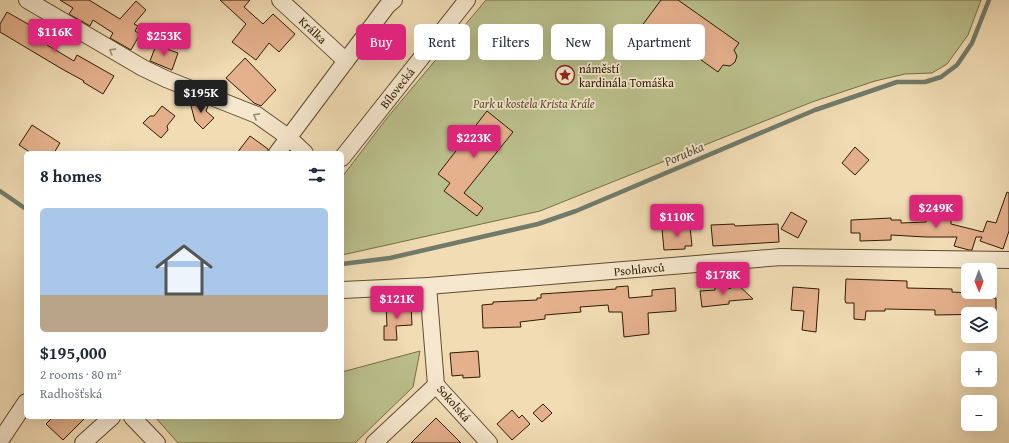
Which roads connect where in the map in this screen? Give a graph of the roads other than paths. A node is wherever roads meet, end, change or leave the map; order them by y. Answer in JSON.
{"nodes":[{"id":1,"x":27,"y":0,"type":"edge"},
{"id":2,"x":280,"y":0,"type":"edge"},
{"id":3,"x":394,"y":0,"type":"edge"},
{"id":4,"x":467,"y":0,"type":"edge"},
{"id":5,"x":346,"y":61,"type":"junction"},
{"id":6,"x":288,"y":137,"type":"junction"},
{"id":7,"x":278,"y":151,"type":"edge"},
{"id":8,"x":303,"y":151,"type":"edge"},
{"id":9,"x":344,"y":155,"type":"edge"},
{"id":10,"x":1009,"y":260,"type":"edge"},
{"id":11,"x":428,"y":286,"type":"junction"},
{"id":12,"x":344,"y":290,"type":"edge"},
{"id":13,"x":436,"y":385,"type":"junction"},
{"id":14,"x":24,"y":405,"type":"edge"},
{"id":15,"x":110,"y":419,"type":"edge"},
{"id":16,"x":134,"y":419,"type":"edge"},
{"id":17,"x":0,"y":441,"type":"edge"},
{"id":18,"x":83,"y":443,"type":"edge"},
{"id":19,"x":157,"y":443,"type":"edge"},
{"id":20,"x":374,"y":443,"type":"edge"},
{"id":21,"x":489,"y":443,"type":"edge"}],
"edges":[{"from":6,"to":1,"type":"street","one_way":true},
{"from":2,"to":5,"type":"street","name":"Králka"},
{"from":3,"to":5,"type":"street"},
{"from":4,"to":9,"type":"street","name":"Bílovecká"},
{"from":5,"to":6,"type":"street"},
{"from":6,"to":7,"type":"street"},
{"from":6,"to":8,"type":"street"},
{"from":10,"to":11,"type":"street","name":"Psohlavců"},
{"from":11,"to":12,"type":"street","name":"Psohlavců"},
{"from":11,"to":13,"type":"street","name":"Sokolská"},
{"from":13,"to":20,"type":"street"},
{"from":13,"to":21,"type":"street","name":"Sokolská"},
{"from":14,"to":17,"type":"street"},
{"from":15,"to":18,"type":"street"},
{"from":16,"to":19,"type":"street"}]}
